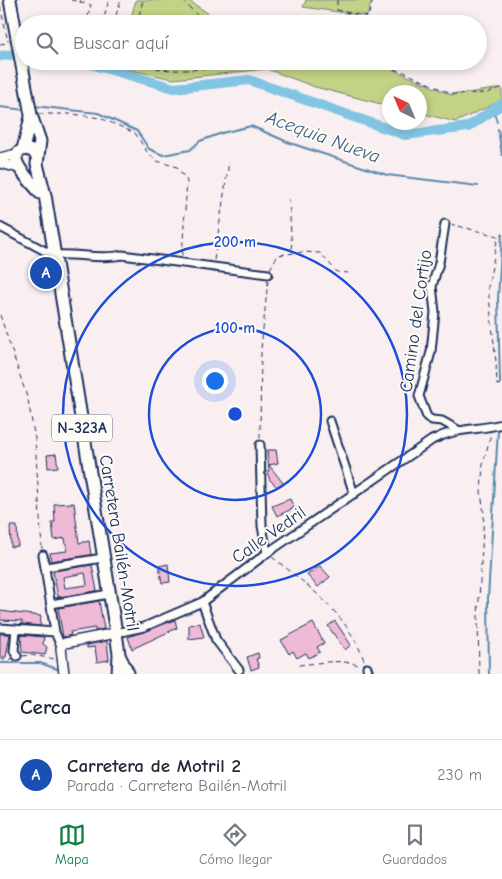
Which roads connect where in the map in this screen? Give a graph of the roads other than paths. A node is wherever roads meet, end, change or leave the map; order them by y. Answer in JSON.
{"nodes":[{"id":1,"x":10,"y":0,"type":"edge"},
{"id":2,"x":15,"y":22,"type":"edge"},
{"id":3,"x":24,"y":70,"type":"edge"},
{"id":4,"x":31,"y":114,"type":"junction"},
{"id":5,"x":20,"y":151,"type":"junction"},
{"id":6,"x":0,"y":158,"type":"edge"},
{"id":7,"x":37,"y":160,"type":"junction"},
{"id":8,"x":0,"y":163,"type":"edge"},
{"id":9,"x":21,"y":169,"type":"junction"},
{"id":10,"x":44,"y":201,"type":"junction"},
{"id":11,"x":445,"y":224,"type":"road end"},
{"id":12,"x":0,"y":227,"type":"edge"},
{"id":13,"x":53,"y":253,"type":"junction"},
{"id":14,"x":268,"y":274,"type":"road end"},
{"id":15,"x":330,"y":421,"type":"dead end"},
{"id":16,"x":502,"y":424,"type":"edge"},
{"id":17,"x":458,"y":430,"type":"junction"},
{"id":18,"x":260,"y":445,"type":"road end"},
{"id":19,"x":354,"y":494,"type":"junction"},
{"id":20,"x":267,"y":553,"type":"junction"},
{"id":21,"x":44,"y":555,"type":"road end"},
{"id":22,"x":104,"y":558,"type":"junction"},
{"id":23,"x":46,"y":567,"type":"junction"},
{"id":24,"x":109,"y":594,"type":"junction"},
{"id":25,"x":202,"y":602,"type":"junction"},
{"id":26,"x":51,"y":604,"type":"junction"},
{"id":27,"x":0,"y":628,"type":"edge"},
{"id":28,"x":16,"y":629,"type":"junction"},
{"id":29,"x":55,"y":632,"type":"junction"},
{"id":30,"x":116,"y":633,"type":"junction"},
{"id":31,"x":62,"y":644,"type":"junction"},
{"id":32,"x":119,"y":654,"type":"junction"},
{"id":33,"x":17,"y":656,"type":"road end"},
{"id":34,"x":239,"y":670,"type":"dead end"},
{"id":35,"x":64,"y":674,"type":"edge"},
{"id":36,"x":118,"y":674,"type":"edge"},
{"id":37,"x":122,"y":674,"type":"edge"},
{"id":38,"x":129,"y":674,"type":"edge"}],
"edges":[{"from":1,"to":2,"type":"main road","number":"N-323A"},
{"from":3,"to":4,"type":"main road","number":"N-323A"},
{"from":4,"to":5,"type":"main road","number":"N-323A"},
{"from":4,"to":7,"type":"main road","number":"N-323A"},
{"from":5,"to":6,"type":"street"},
{"from":5,"to":7,"type":"main road"},
{"from":5,"to":9,"type":"main road","number":"N-323A"},
{"from":7,"to":9,"type":"main road"},
{"from":7,"to":10,"type":"main road","name":"Carretera Bailén-Motril","number":"N-323A"},
{"from":8,"to":9,"type":"street"},
{"from":9,"to":10,"type":"main road","name":"Carretera Bailén-Motril","number":"N-323A"},
{"from":10,"to":13,"type":"main road","name":"Carretera Bailén-Motril","number":"N-323A"},
{"from":11,"to":17,"type":"street","name":"Camino del Cortijo"},
{"from":12,"to":13,"type":"street"},
{"from":13,"to":14,"type":"street"},
{"from":13,"to":22,"type":"main road","name":"Carretera Bailén-Motril","number":"N-323A"},
{"from":15,"to":19,"type":"street"},
{"from":16,"to":17,"type":"street","name":"Calle Vedril"},
{"from":17,"to":19,"type":"street","name":"Calle Vedril"},
{"from":18,"to":20,"type":"street"},
{"from":19,"to":20,"type":"street","name":"Calle Vedril"},
{"from":20,"to":25,"type":"street","name":"Calle Vedril"},
{"from":21,"to":23,"type":"street"},
{"from":22,"to":23,"type":"street"},
{"from":22,"to":24,"type":"main road","name":"Carretera Bailén-Motril","number":"N-323A"},
{"from":23,"to":26,"type":"street"},
{"from":24,"to":26,"type":"street"},
{"from":24,"to":30,"type":"main road","name":"Carretera Bailén-Motril","number":"N-323A"},
{"from":25,"to":30,"type":"street","name":"Calle Vedril"},
{"from":25,"to":34,"type":"street"},
{"from":26,"to":29,"type":"street"},
{"from":27,"to":28,"type":"street"},
{"from":28,"to":29,"type":"street"},
{"from":28,"to":33,"type":"street"},
{"from":29,"to":31,"type":"street"},
{"from":30,"to":31,"type":"street"},
{"from":30,"to":32,"type":"main road","name":"Carretera Bailén-Motril","number":"N-323A"},
{"from":31,"to":35,"type":"street"},
{"from":32,"to":36,"type":"main road","name":"Carretera Bailén-Motril","number":"N-323A"},
{"from":32,"to":38,"type":"main road","name":"Carretera Bailén-Motril","number":"N-323A"},
{"from":37,"to":38,"type":"main road","number":"N-323A"}]}
